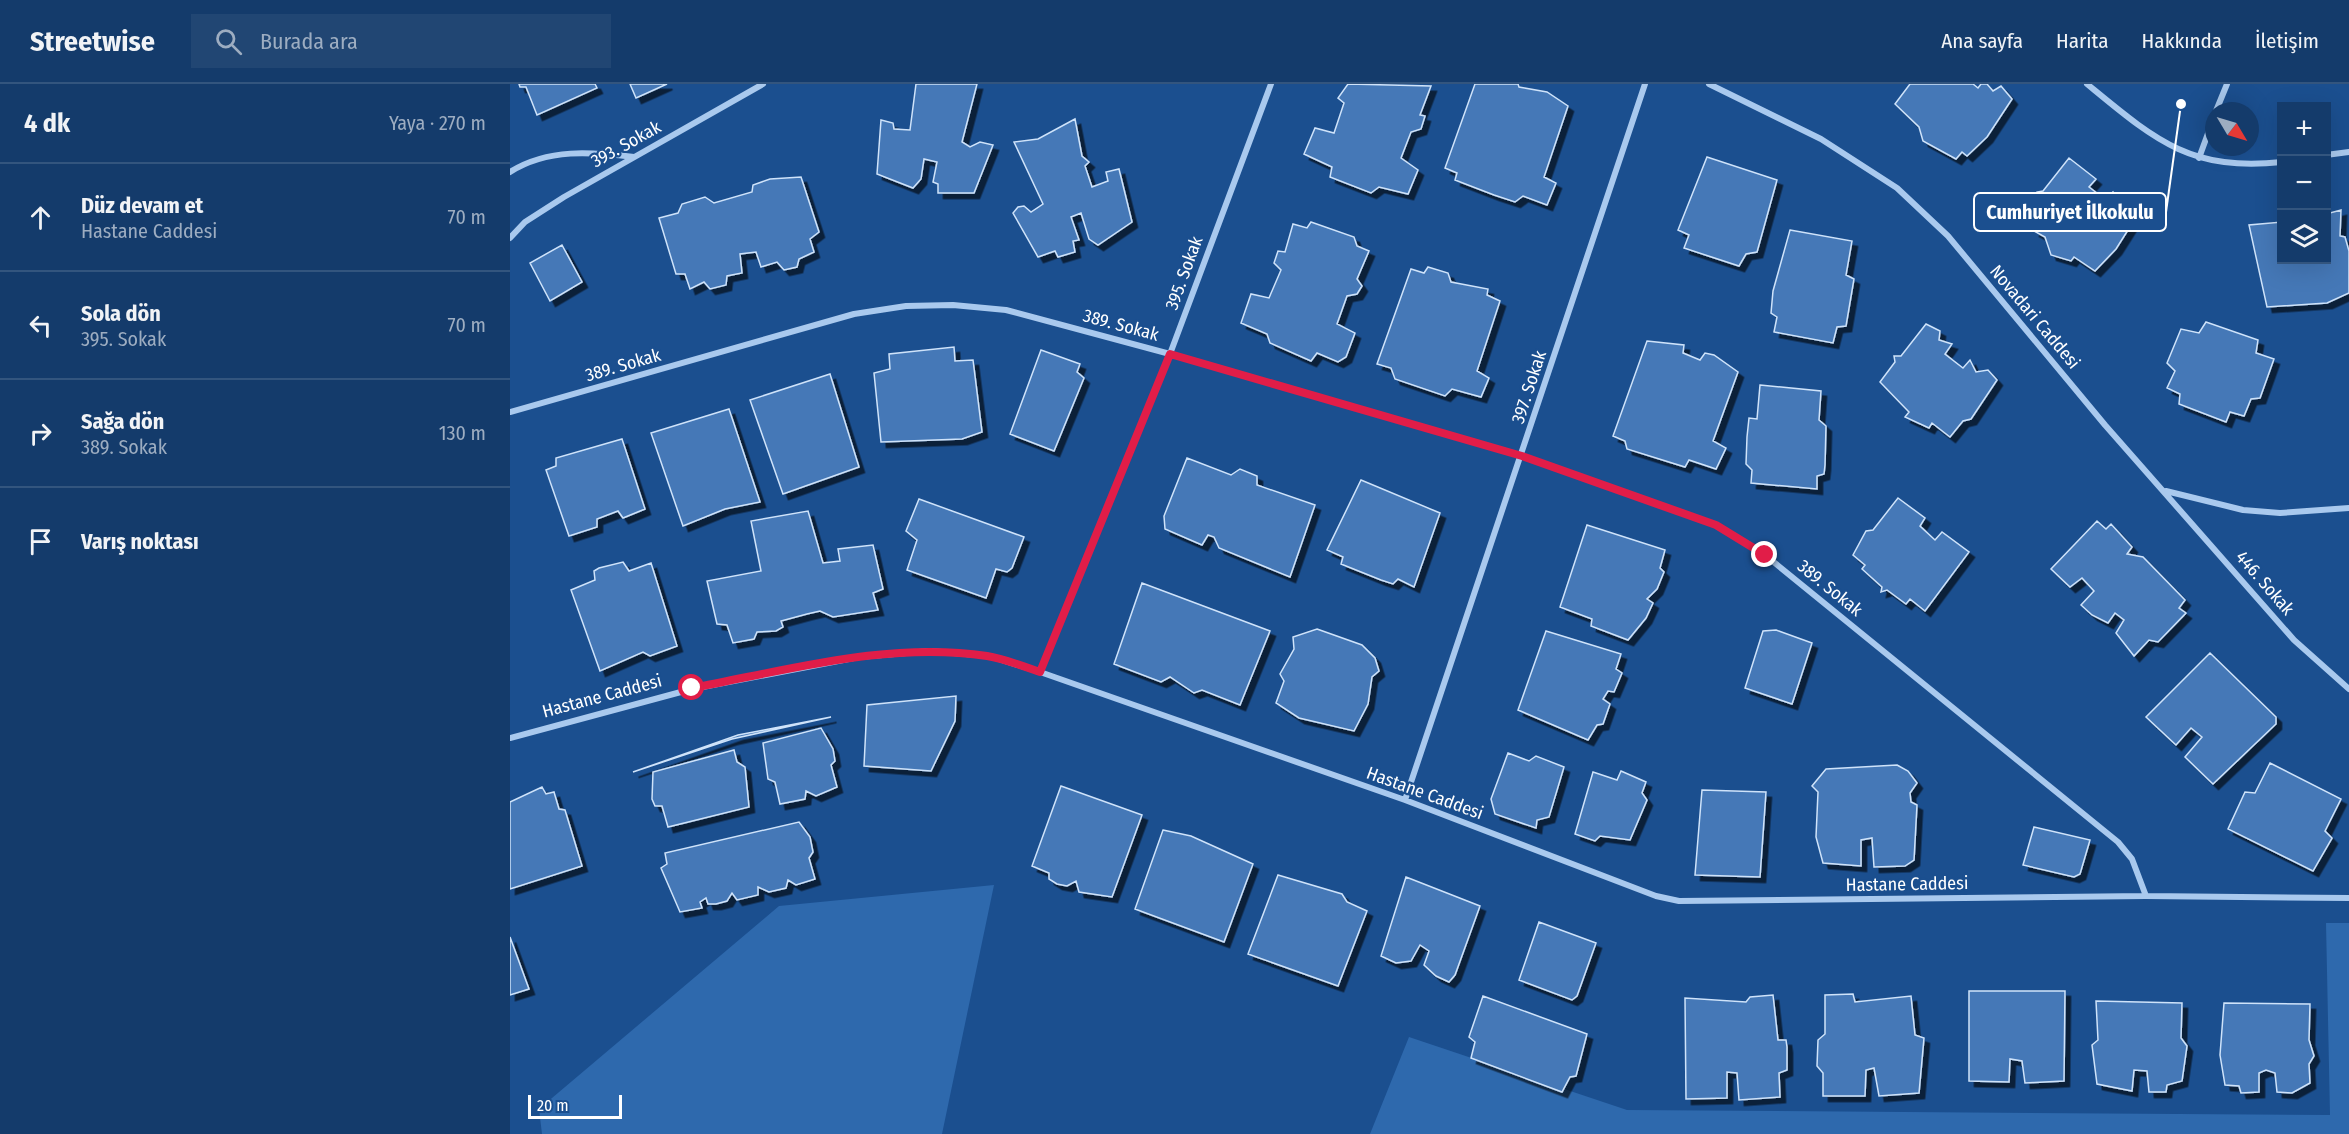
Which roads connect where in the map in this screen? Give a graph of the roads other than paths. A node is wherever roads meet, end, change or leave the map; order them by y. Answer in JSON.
{"nodes":[{"id":1,"x":763,"y":84,"type":"edge"},
{"id":2,"x":1271,"y":84,"type":"edge"},
{"id":3,"x":1645,"y":84,"type":"edge"},
{"id":4,"x":1709,"y":84,"type":"edge"},
{"id":5,"x":2087,"y":84,"type":"edge"},
{"id":6,"x":2227,"y":84,"type":"edge"},
{"id":7,"x":2220,"y":102,"type":"edge"},
{"id":8,"x":2205,"y":142,"type":"edge"},
{"id":9,"x":2349,"y":152,"type":"edge"},
{"id":10,"x":2331,"y":154,"type":"edge"},
{"id":11,"x":635,"y":157,"type":"junction"},
{"id":12,"x":2199,"y":158,"type":"junction"},
{"id":13,"x":2277,"y":162,"type":"edge"},
{"id":14,"x":510,"y":172,"type":"edge"},
{"id":15,"x":510,"y":238,"type":"edge"},
{"id":16,"x":1170,"y":354,"type":"junction"},
{"id":17,"x":510,"y":412,"type":"edge"},
{"id":18,"x":1522,"y":456,"type":"junction"},
{"id":19,"x":2164,"y":490,"type":"junction"},
{"id":20,"x":2349,"y":508,"type":"edge"},
{"id":21,"x":1040,"y":672,"type":"junction"},
{"id":22,"x":2349,"y":689,"type":"edge"},
{"id":23,"x":510,"y":738,"type":"edge"},
{"id":24,"x":1405,"y":800,"type":"junction"},
{"id":25,"x":2146,"y":896,"type":"junction"},
{"id":26,"x":2349,"y":898,"type":"edge"}],
"edges":[{"from":1,"to":11,"type":"street","name":"393. Sokak"},
{"from":2,"to":16,"type":"street","name":"395. Sokak"},
{"from":3,"to":18,"type":"street","name":"397. Sokak"},
{"from":4,"to":19,"type":"street","name":"Novadari Caddesi"},
{"from":5,"to":12,"type":"street"},
{"from":6,"to":7,"type":"street"},
{"from":8,"to":12,"type":"street"},
{"from":9,"to":10,"type":"street"},
{"from":11,"to":14,"type":"street"},
{"from":11,"to":15,"type":"street","name":"393. Sokak"},
{"from":12,"to":13,"type":"street"},
{"from":16,"to":17,"type":"street","name":"389. Sokak"},
{"from":16,"to":18,"type":"street","name":"389. Sokak"},
{"from":16,"to":21,"type":"street","name":"395. Sokak"},
{"from":18,"to":24,"type":"street","name":"397. Sokak"},
{"from":18,"to":25,"type":"street","name":"389. Sokak"},
{"from":19,"to":20,"type":"street"},
{"from":19,"to":22,"type":"street","name":"446. Sokak"},
{"from":21,"to":23,"type":"street","name":"Hastane Caddesi"},
{"from":21,"to":24,"type":"street","name":"Hastane Caddesi"},
{"from":24,"to":25,"type":"street","name":"Hastane Caddesi"},
{"from":25,"to":26,"type":"street","name":"Hastane Caddesi"}]}
